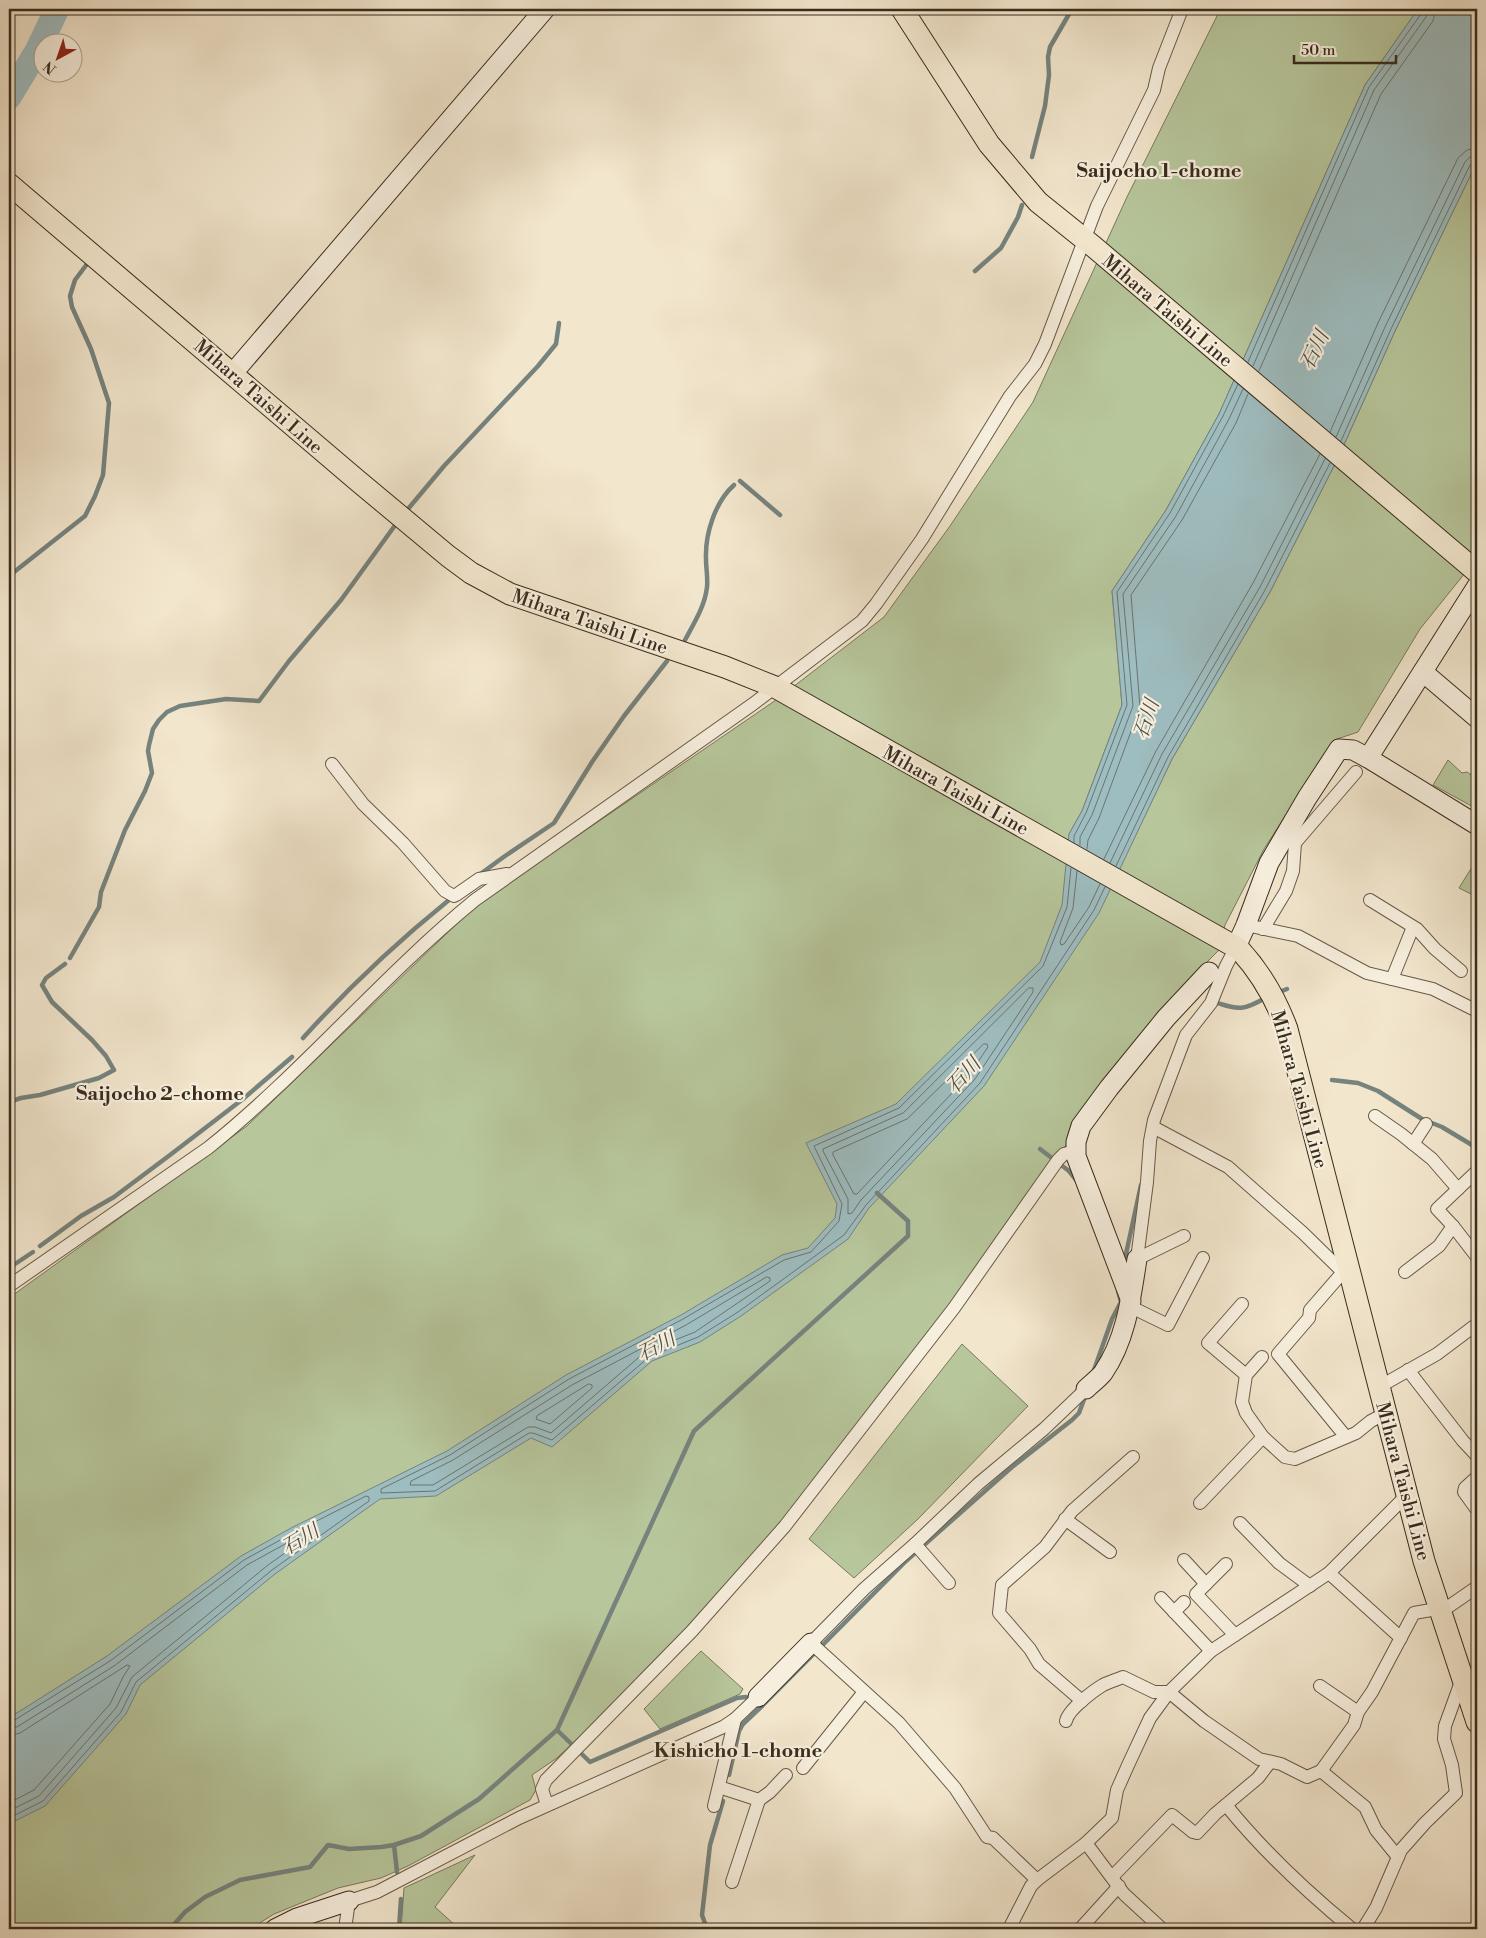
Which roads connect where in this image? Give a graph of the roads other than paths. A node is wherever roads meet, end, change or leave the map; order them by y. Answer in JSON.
{"nodes":[{"id":1,"x":545,"y":9,"type":"edge"},
{"id":2,"x":902,"y":9,"type":"edge"},
{"id":3,"x":1182,"y":9,"type":"edge"},
{"id":4,"x":9,"y":184,"type":"edge"},
{"id":5,"x":1089,"y":243,"type":"junction"},
{"id":6,"x":233,"y":373,"type":"junction"},
{"id":7,"x":1477,"y":572,"type":"edge"},
{"id":8,"x":1477,"y":586,"type":"edge"},
{"id":9,"x":1422,"y":672,"type":"junction"},
{"id":10,"x":781,"y":691,"type":"junction"},
{"id":11,"x":1477,"y":718,"type":"edge"},
{"id":12,"x":332,"y":764,"type":"dead end"},
{"id":13,"x":1362,"y":765,"type":"junction"},
{"id":14,"x":1477,"y":826,"type":"edge"},
{"id":15,"x":512,"y":873,"type":"junction"},
{"id":16,"x":1370,"y":900,"type":"dead end"},
{"id":17,"x":1255,"y":927,"type":"junction"},
{"id":18,"x":1413,"y":927,"type":"junction"},
{"id":19,"x":1232,"y":945,"type":"junction"},
{"id":20,"x":1461,"y":971,"type":"dead end"},
{"id":21,"x":1209,"y":972,"type":"joint"},
{"id":22,"x":1392,"y":979,"type":"junction"},
{"id":23,"x":1477,"y":1012,"type":"edge"},
{"id":24,"x":1375,"y":1116,"type":"dead end"},
{"id":25,"x":1426,"y":1124,"type":"dead end"},
{"id":26,"x":1152,"y":1127,"type":"junction"},
{"id":27,"x":1413,"y":1144,"type":"junction"},
{"id":28,"x":1075,"y":1151,"type":"junction"},
{"id":29,"x":1477,"y":1171,"type":"edge"},
{"id":30,"x":1458,"y":1189,"type":"junction"},
{"id":31,"x":1453,"y":1226,"type":"junction"},
{"id":32,"x":1184,"y":1236,"type":"dead end"},
{"id":33,"x":1477,"y":1257,"type":"edge"},
{"id":34,"x":1203,"y":1258,"type":"dead end"},
{"id":35,"x":1136,"y":1259,"type":"junction"},
{"id":36,"x":1405,"y":1272,"type":"dead end"},
{"id":37,"x":1347,"y":1277,"type":"junction"},
{"id":38,"x":9,"y":1286,"type":"edge"},
{"id":39,"x":1130,"y":1304,"type":"junction"},
{"id":40,"x":1242,"y":1304,"type":"dead end"},
{"id":41,"x":1477,"y":1324,"type":"edge"},
{"id":42,"x":1262,"y":1357,"type":"dead end"},
{"id":43,"x":1408,"y":1370,"type":"junction"},
{"id":44,"x":1246,"y":1375,"type":"junction"},
{"id":45,"x":1379,"y":1387,"type":"junction"},
{"id":46,"x":1086,"y":1389,"type":"joint"},
{"id":47,"x":1386,"y":1413,"type":"junction"},
{"id":48,"x":1263,"y":1437,"type":"junction"},
{"id":49,"x":1346,"y":1437,"type":"junction"},
{"id":50,"x":1477,"y":1456,"type":"edge"},
{"id":51,"x":1133,"y":1457,"type":"dead end"},
{"id":52,"x":1477,"y":1477,"type":"edge"},
{"id":53,"x":1407,"y":1495,"type":"junction"},
{"id":54,"x":1200,"y":1503,"type":"dead end"},
{"id":55,"x":1477,"y":1510,"type":"edge"},
{"id":56,"x":1065,"y":1519,"type":"junction"},
{"id":57,"x":1240,"y":1523,"type":"dead end"},
{"id":58,"x":919,"y":1548,"type":"junction"},
{"id":59,"x":1110,"y":1552,"type":"dead end"},
{"id":60,"x":1184,"y":1560,"type":"dead end"},
{"id":61,"x":1226,"y":1564,"type":"dead end"},
{"id":62,"x":1329,"y":1573,"type":"junction"},
{"id":63,"x":949,"y":1583,"type":"dead end"},
{"id":64,"x":1206,"y":1584,"type":"junction"},
{"id":65,"x":1310,"y":1586,"type":"junction"},
{"id":66,"x":1477,"y":1587,"type":"edge"},
{"id":67,"x":1160,"y":1598,"type":"dead end"},
{"id":68,"x":1184,"y":1602,"type":"dead end"},
{"id":69,"x":1439,"y":1608,"type":"junction"},
{"id":70,"x":1174,"y":1612,"type":"junction"},
{"id":71,"x":1236,"y":1635,"type":"junction"},
{"id":72,"x":1401,"y":1638,"type":"junction"},
{"id":73,"x":811,"y":1643,"type":"junction"},
{"id":74,"x":1211,"y":1651,"type":"junction"},
{"id":75,"x":1463,"y":1677,"type":"junction"},
{"id":76,"x":1320,"y":1686,"type":"dead end"},
{"id":77,"x":864,"y":1692,"type":"junction"},
{"id":78,"x":1169,"y":1692,"type":"junction"},
{"id":79,"x":758,"y":1698,"type":"joint"},
{"id":80,"x":1082,"y":1701,"type":"junction"},
{"id":81,"x":1358,"y":1712,"type":"junction"},
{"id":82,"x":735,"y":1719,"type":"junction"},
{"id":83,"x":1066,"y":1721,"type":"dead end"},
{"id":84,"x":1477,"y":1722,"type":"edge"},
{"id":85,"x":1270,"y":1762,"type":"junction"},
{"id":86,"x":803,"y":1768,"type":"dead end"},
{"id":87,"x":1321,"y":1771,"type":"junction"},
{"id":88,"x":786,"y":1774,"type":"dead end"},
{"id":89,"x":719,"y":1787,"type":"junction"},
{"id":90,"x":759,"y":1800,"type":"junction"},
{"id":91,"x":547,"y":1805,"type":"junction"},
{"id":92,"x":1226,"y":1805,"type":"junction"},
{"id":93,"x":714,"y":1806,"type":"dead end"},
{"id":94,"x":1086,"y":1843,"type":"junction"},
{"id":95,"x":1398,"y":1857,"type":"junction"},
{"id":96,"x":1037,"y":1880,"type":"junction"},
{"id":97,"x":732,"y":1882,"type":"dead end"},
{"id":98,"x":1115,"y":1882,"type":"junction"},
{"id":99,"x":349,"y":1901,"type":"junction"},
{"id":100,"x":1369,"y":1927,"type":"edge"},
{"id":101,"x":275,"y":1929,"type":"edge"},
{"id":102,"x":345,"y":1929,"type":"edge"},
{"id":103,"x":1009,"y":1929,"type":"edge"},
{"id":104,"x":1080,"y":1929,"type":"edge"},
{"id":105,"x":1162,"y":1929,"type":"edge"},
{"id":106,"x":1352,"y":1929,"type":"edge"}],
"edges":[{"from":1,"to":6,"type":"street"},
{"from":2,"to":5,"type":"main road","name":"Mihara Taishi Line"},
{"from":3,"to":5,"type":"street"},
{"from":4,"to":6,"type":"main road","name":"Mihara Taishi Line"},
{"from":5,"to":7,"type":"main road","name":"Mihara Taishi Line"},
{"from":5,"to":10,"type":"street"},
{"from":6,"to":10,"type":"main road","name":"Mihara Taishi Line"},
{"from":8,"to":9,"type":"street"},
{"from":9,"to":11,"type":"street"},
{"from":9,"to":13,"type":"street"},
{"from":10,"to":15,"type":"street"},
{"from":10,"to":19,"type":"main road","name":"Mihara Taishi Line"},
{"from":12,"to":15,"type":"street"},
{"from":13,"to":14,"type":"street"},
{"from":13,"to":17,"type":"street"},
{"from":13,"to":17,"type":"street"},
{"from":15,"to":38,"type":"street"},
{"from":16,"to":18,"type":"street"},
{"from":17,"to":19,"type":"street"},
{"from":17,"to":22,"type":"street"},
{"from":18,"to":20,"type":"street"},
{"from":18,"to":22,"type":"street"},
{"from":19,"to":21,"type":"street"},
{"from":19,"to":26,"type":"street"},
{"from":19,"to":37,"type":"main road","name":"Mihara Taishi Line"},
{"from":21,"to":28,"type":"street"},
{"from":22,"to":23,"type":"street"},
{"from":24,"to":27,"type":"street"},
{"from":25,"to":27,"type":"street"},
{"from":26,"to":35,"type":"street"},
{"from":26,"to":37,"type":"street"},
{"from":27,"to":30,"type":"street"},
{"from":28,"to":39,"type":"street"},
{"from":28,"to":91,"type":"street"},
{"from":29,"to":30,"type":"street"},
{"from":30,"to":31,"type":"street"},
{"from":31,"to":33,"type":"street"},
{"from":31,"to":36,"type":"street"},
{"from":32,"to":35,"type":"street"},
{"from":34,"to":39,"type":"street"},
{"from":35,"to":39,"type":"street"},
{"from":37,"to":45,"type":"main road","name":"Mihara Taishi Line"},
{"from":37,"to":49,"type":"street"},
{"from":39,"to":46,"type":"street"},
{"from":40,"to":44,"type":"street"},
{"from":41,"to":43,"type":"street"},
{"from":42,"to":44,"type":"street"},
{"from":43,"to":45,"type":"street"},
{"from":43,"to":50,"type":"street"},
{"from":44,"to":48,"type":"street"},
{"from":45,"to":47,"type":"main road","name":"Mihara Taishi Line"},
{"from":46,"to":58,"type":"street"},
{"from":47,"to":49,"type":"street"},
{"from":47,"to":53,"type":"main road","name":"Mihara Taishi Line"},
{"from":48,"to":49,"type":"street"},
{"from":48,"to":54,"type":"street"},
{"from":51,"to":56,"type":"street"},
{"from":52,"to":55,"type":"street"},
{"from":53,"to":62,"type":"street"},
{"from":53,"to":69,"type":"main road","name":"Mihara Taishi Line"},
{"from":56,"to":59,"type":"street"},
{"from":56,"to":80,"type":"street"},
{"from":57,"to":65,"type":"street"},
{"from":58,"to":63,"type":"street"},
{"from":58,"to":73,"type":"street"},
{"from":60,"to":64,"type":"street"},
{"from":61,"to":64,"type":"street"},
{"from":62,"to":65,"type":"street"},
{"from":62,"to":72,"type":"street"},
{"from":64,"to":71,"type":"street"},
{"from":65,"to":71,"type":"street"},
{"from":66,"to":69,"type":"street"},
{"from":67,"to":70,"type":"street"},
{"from":68,"to":70,"type":"street"},
{"from":69,"to":72,"type":"street"},
{"from":69,"to":75,"type":"main road","name":"Mihara Taishi Line"},
{"from":70,"to":74,"type":"street"},
{"from":71,"to":74,"type":"street"},
{"from":72,"to":81,"type":"street"},
{"from":73,"to":77,"type":"street"},
{"from":73,"to":79,"type":"street"},
{"from":74,"to":78,"type":"street"},
{"from":75,"to":84,"type":"main road","name":"Mihara Taishi Line"},
{"from":75,"to":95,"type":"street"},
{"from":76,"to":81,"type":"street"},
{"from":77,"to":86,"type":"street"},
{"from":77,"to":96,"type":"street"},
{"from":78,"to":80,"type":"street"},
{"from":78,"to":85,"type":"street"},
{"from":78,"to":94,"type":"street"},
{"from":79,"to":82,"type":"street"},
{"from":80,"to":83,"type":"street"},
{"from":81,"to":87,"type":"street"},
{"from":82,"to":89,"type":"street"},
{"from":82,"to":91,"type":"street"},
{"from":85,"to":87,"type":"street"},
{"from":85,"to":92,"type":"street"},
{"from":87,"to":95,"type":"street"},
{"from":88,"to":90,"type":"street"},
{"from":89,"to":90,"type":"street"},
{"from":89,"to":93,"type":"street"},
{"from":90,"to":97,"type":"street"},
{"from":91,"to":99,"type":"street"},
{"from":92,"to":98,"type":"street"},
{"from":92,"to":106,"type":"street"},
{"from":94,"to":96,"type":"street"},
{"from":94,"to":98,"type":"street"},
{"from":95,"to":100,"type":"street"},
{"from":96,"to":103,"type":"street"},
{"from":98,"to":104,"type":"street"},
{"from":98,"to":105,"type":"street"},
{"from":99,"to":101,"type":"street"},
{"from":99,"to":102,"type":"street"}]}
